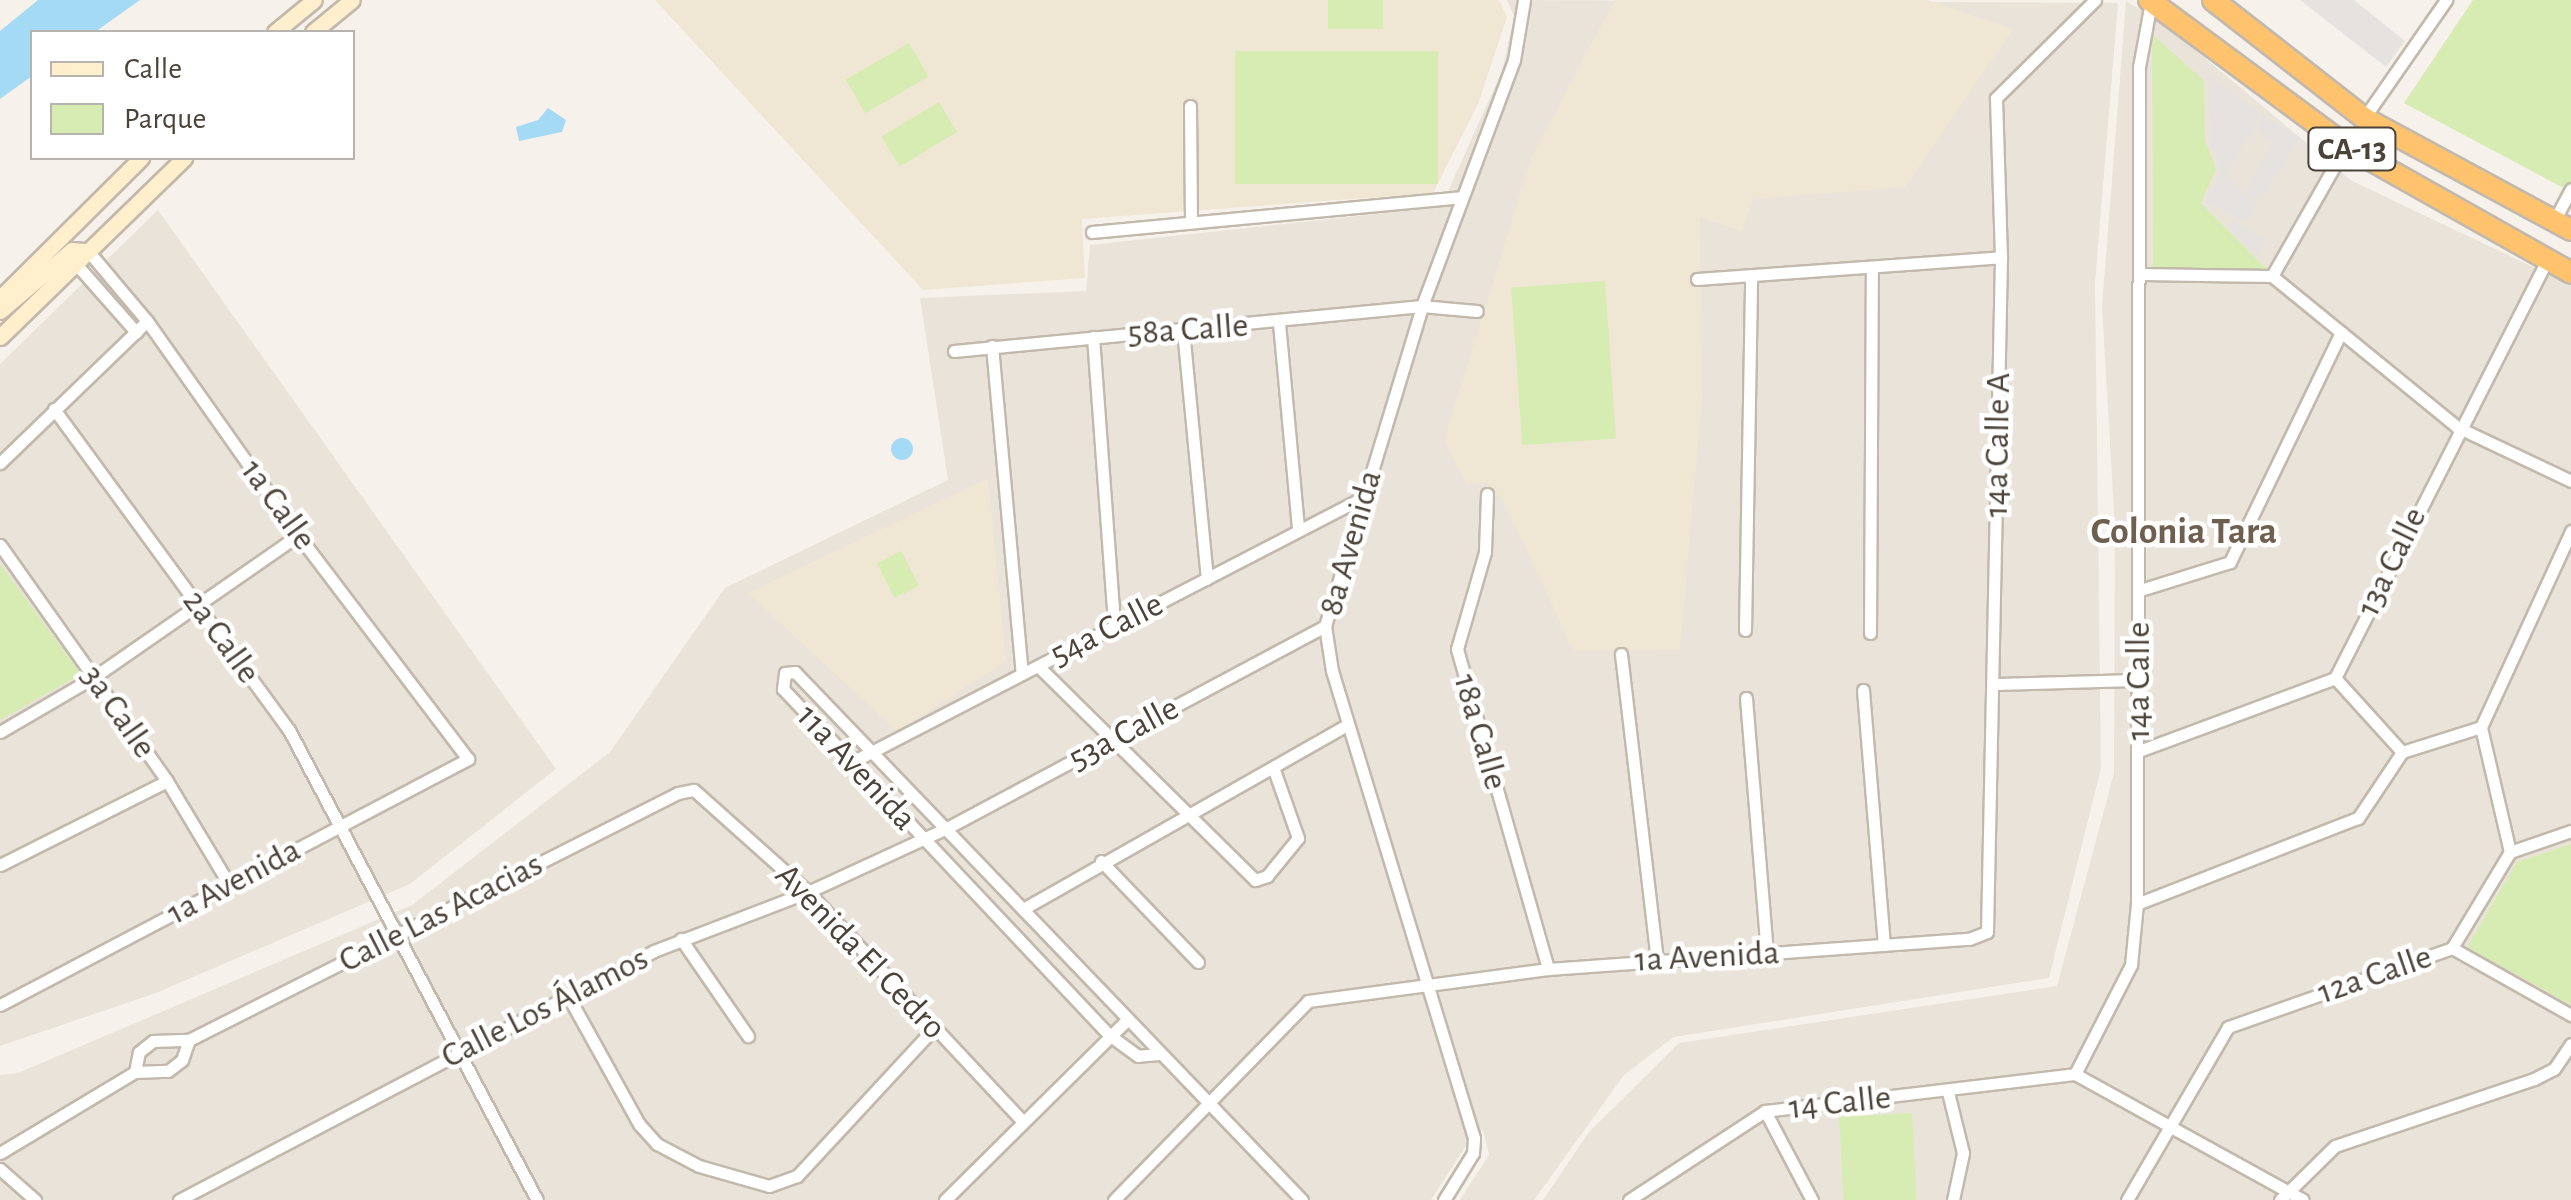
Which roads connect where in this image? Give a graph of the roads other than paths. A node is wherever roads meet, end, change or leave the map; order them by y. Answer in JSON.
{"nodes":[{"id":1,"x":314,"y":0,"type":"edge"},
{"id":2,"x":352,"y":0,"type":"edge"},
{"id":3,"x":1524,"y":0,"type":"edge"},
{"id":4,"x":2095,"y":0,"type":"edge"},
{"id":5,"x":2213,"y":0,"type":"edge"},
{"id":6,"x":2446,"y":0,"type":"edge"},
{"id":7,"x":2150,"y":1,"type":"edge"},
{"id":8,"x":277,"y":30,"type":"edge"},
{"id":9,"x":315,"y":30,"type":"edge"},
{"id":10,"x":1190,"y":106,"type":"dead end"},
{"id":11,"x":2300,"y":114,"type":"junction"},
{"id":12,"x":2364,"y":118,"type":"junction"},
{"id":13,"x":2346,"y":146,"type":"junction"},
{"id":14,"x":139,"y":160,"type":"edge"},
{"id":15,"x":182,"y":160,"type":"edge"},
{"id":16,"x":2571,"y":190,"type":"edge"},
{"id":17,"x":1460,"y":197,"type":"junction"},
{"id":18,"x":1190,"y":222,"type":"junction"},
{"id":19,"x":2562,"y":226,"type":"edge"},
{"id":20,"x":1092,"y":232,"type":"dead end"},
{"id":21,"x":82,"y":257,"type":"junction"},
{"id":22,"x":2001,"y":257,"type":"junction"},
{"id":23,"x":2547,"y":261,"type":"junction"},
{"id":24,"x":1872,"y":267,"type":"junction"},
{"id":25,"x":2571,"y":270,"type":"edge"},
{"id":26,"x":2143,"y":274,"type":"junction"},
{"id":27,"x":1750,"y":276,"type":"junction"},
{"id":28,"x":2272,"y":276,"type":"junction"},
{"id":29,"x":1696,"y":279,"type":"dead end"},
{"id":30,"x":0,"y":298,"type":"edge"},
{"id":31,"x":1422,"y":306,"type":"junction"},
{"id":32,"x":0,"y":311,"type":"edge"},
{"id":33,"x":1477,"y":311,"type":"dead end"},
{"id":34,"x":148,"y":321,"type":"junction"},
{"id":35,"x":1278,"y":323,"type":"junction"},
{"id":36,"x":1183,"y":330,"type":"junction"},
{"id":37,"x":136,"y":332,"type":"junction"},
{"id":38,"x":2341,"y":332,"type":"junction"},
{"id":39,"x":0,"y":337,"type":"edge"},
{"id":40,"x":1093,"y":337,"type":"junction"},
{"id":41,"x":992,"y":346,"type":"junction"},
{"id":42,"x":954,"y":351,"type":"dead end"},
{"id":43,"x":54,"y":409,"type":"junction"},
{"id":44,"x":2458,"y":428,"type":"junction"},
{"id":45,"x":0,"y":464,"type":"edge"},
{"id":46,"x":2571,"y":480,"type":"edge"},
{"id":47,"x":1487,"y":494,"type":"dead end"},
{"id":48,"x":1362,"y":498,"type":"junction"},
{"id":49,"x":1298,"y":527,"type":"junction"},
{"id":50,"x":2571,"y":532,"type":"edge"},
{"id":51,"x":298,"y":536,"type":"junction"},
{"id":52,"x":0,"y":545,"type":"edge"},
{"id":53,"x":1207,"y":579,"type":"junction"},
{"id":54,"x":2140,"y":590,"type":"junction"},
{"id":55,"x":199,"y":606,"type":"junction"},
{"id":56,"x":1114,"y":626,"type":"junction"},
{"id":57,"x":1325,"y":626,"type":"junction"},
{"id":58,"x":1746,"y":630,"type":"dead end"},
{"id":59,"x":1870,"y":633,"type":"dead end"},
{"id":60,"x":1621,"y":654,"type":"dead end"},
{"id":61,"x":1038,"y":666,"type":"junction"},
{"id":62,"x":1022,"y":674,"type":"junction"},
{"id":63,"x":94,"y":677,"type":"junction"},
{"id":64,"x":2335,"y":678,"type":"junction"},
{"id":65,"x":2137,"y":680,"type":"junction"},
{"id":66,"x":1994,"y":684,"type":"junction"},
{"id":67,"x":1863,"y":690,"type":"dead end"},
{"id":68,"x":1746,"y":698,"type":"dead end"},
{"id":69,"x":1348,"y":726,"type":"junction"},
{"id":70,"x":2482,"y":727,"type":"junction"},
{"id":71,"x":0,"y":732,"type":"edge"},
{"id":72,"x":1115,"y":740,"type":"junction"},
{"id":73,"x":2139,"y":751,"type":"junction"},
{"id":74,"x":873,"y":752,"type":"junction"},
{"id":75,"x":2402,"y":752,"type":"junction"},
{"id":76,"x":468,"y":759,"type":"joint"},
{"id":77,"x":852,"y":762,"type":"junction"},
{"id":78,"x":1273,"y":767,"type":"junction"},
{"id":79,"x":167,"y":782,"type":"junction"},
{"id":80,"x":694,"y":790,"type":"joint"},
{"id":81,"x":1186,"y":814,"type":"junction"},
{"id":82,"x":344,"y":825,"type":"junction"},
{"id":83,"x":945,"y":829,"type":"junction"},
{"id":84,"x":2571,"y":830,"type":"edge"},
{"id":85,"x":922,"y":840,"type":"junction"},
{"id":86,"x":2510,"y":852,"type":"junction"},
{"id":87,"x":1100,"y":861,"type":"junction"},
{"id":88,"x":0,"y":864,"type":"edge"},
{"id":89,"x":229,"y":884,"type":"junction"},
{"id":90,"x":808,"y":892,"type":"junction"},
{"id":91,"x":2138,"y":904,"type":"junction"},
{"id":92,"x":1023,"y":909,"type":"junction"},
{"id":93,"x":1987,"y":932,"type":"joint"},
{"id":94,"x":399,"y":935,"type":"junction"},
{"id":95,"x":681,"y":939,"type":"junction"},
{"id":96,"x":1884,"y":945,"type":"junction"},
{"id":97,"x":2452,"y":948,"type":"junction"},
{"id":98,"x":1766,"y":954,"type":"junction"},
{"id":99,"x":1657,"y":959,"type":"junction"},
{"id":100,"x":1198,"y":962,"type":"dead end"},
{"id":101,"x":1548,"y":969,"type":"junction"},
{"id":102,"x":1426,"y":983,"type":"junction"},
{"id":103,"x":567,"y":994,"type":"junction"},
{"id":104,"x":0,"y":1005,"type":"edge"},
{"id":105,"x":2571,"y":1015,"type":"edge"},
{"id":106,"x":1128,"y":1019,"type":"junction"},
{"id":107,"x":933,"y":1029,"type":"junction"},
{"id":108,"x":748,"y":1036,"type":"dead end"},
{"id":109,"x":1110,"y":1036,"type":"junction"},
{"id":110,"x":189,"y":1040,"type":"junction"},
{"id":111,"x":2571,"y":1044,"type":"edge"},
{"id":112,"x":459,"y":1050,"type":"junction"},
{"id":113,"x":1159,"y":1054,"type":"junction"},
{"id":114,"x":135,"y":1072,"type":"junction"},
{"id":115,"x":2075,"y":1074,"type":"junction"},
{"id":116,"x":1948,"y":1092,"type":"junction"},
{"id":117,"x":1206,"y":1101,"type":"junction"},
{"id":118,"x":1765,"y":1112,"type":"junction"},
{"id":119,"x":1021,"y":1120,"type":"junction"},
{"id":120,"x":2170,"y":1127,"type":"junction"},
{"id":121,"x":0,"y":1153,"type":"edge"},
{"id":122,"x":0,"y":1169,"type":"edge"},
{"id":123,"x":2283,"y":1195,"type":"edge"},
{"id":124,"x":35,"y":1200,"type":"edge"},
{"id":125,"x":179,"y":1200,"type":"edge"},
{"id":126,"x":537,"y":1200,"type":"edge"},
{"id":127,"x":945,"y":1200,"type":"edge"},
{"id":128,"x":1114,"y":1200,"type":"edge"},
{"id":129,"x":1302,"y":1200,"type":"edge"},
{"id":130,"x":1444,"y":1200,"type":"edge"},
{"id":131,"x":1629,"y":1200,"type":"edge"},
{"id":132,"x":1812,"y":1200,"type":"edge"},
{"id":133,"x":1952,"y":1200,"type":"edge"},
{"id":134,"x":2127,"y":1200,"type":"edge"},
{"id":135,"x":2303,"y":1200,"type":"edge"}],
"edges":[{"from":1,"to":8,"type":"main road"},
{"from":2,"to":9,"type":"main road"},
{"from":3,"to":17,"type":"street","name":"8a Avenida"},
{"from":4,"to":22,"type":"street","name":"14a Calle A"},
{"from":5,"to":12,"type":"highway","number":"CA-13"},
{"from":6,"to":12,"type":"street"},
{"from":7,"to":11,"type":"highway","number":"CA-13"},
{"from":7,"to":26,"type":"street","name":"14a Calle"},
{"from":10,"to":18,"type":"street"},
{"from":11,"to":13,"type":"highway","number":"CA-13"},
{"from":11,"to":25,"type":"highway"},
{"from":12,"to":19,"type":"highway","number":"CA-13"},
{"from":13,"to":23,"type":"highway","number":"CA-13"},
{"from":13,"to":28,"type":"street"},
{"from":14,"to":30,"type":"main road"},
{"from":15,"to":21,"type":"main road"},
{"from":16,"to":19,"type":"street"},
{"from":17,"to":18,"type":"street"},
{"from":17,"to":31,"type":"street","name":"8a Avenida"},
{"from":18,"to":20,"type":"street"},
{"from":21,"to":32,"type":"main road"},
{"from":21,"to":34,"type":"street","name":"1a Calle"},
{"from":21,"to":37,"type":"street"},
{"from":21,"to":39,"type":"main road"},
{"from":22,"to":24,"type":"street"},
{"from":22,"to":66,"type":"street","name":"14a Calle A"},
{"from":23,"to":25,"type":"highway","number":"CA-13"},
{"from":23,"to":44,"type":"street","name":"13a Calle"},
{"from":24,"to":27,"type":"street"},
{"from":24,"to":59,"type":"street"},
{"from":26,"to":28,"type":"street"},
{"from":26,"to":54,"type":"street","name":"14a Calle"},
{"from":27,"to":29,"type":"street"},
{"from":27,"to":58,"type":"street"},
{"from":28,"to":38,"type":"street"},
{"from":31,"to":33,"type":"street","name":"58a Calle"},
{"from":31,"to":35,"type":"street","name":"58a Calle"},
{"from":31,"to":48,"type":"street","name":"8a Avenida"},
{"from":34,"to":37,"type":"street"},
{"from":34,"to":51,"type":"street","name":"1a Calle"},
{"from":35,"to":36,"type":"street","name":"58a Calle"},
{"from":35,"to":49,"type":"street"},
{"from":36,"to":40,"type":"street","name":"58a Calle"},
{"from":36,"to":53,"type":"street"},
{"from":37,"to":43,"type":"street"},
{"from":38,"to":44,"type":"street"},
{"from":38,"to":54,"type":"street"},
{"from":40,"to":41,"type":"street","name":"58a Calle"},
{"from":40,"to":56,"type":"street"},
{"from":41,"to":42,"type":"street","name":"58a Calle"},
{"from":41,"to":62,"type":"street"},
{"from":43,"to":45,"type":"street"},
{"from":43,"to":55,"type":"street","name":"2a Calle"},
{"from":44,"to":46,"type":"street"},
{"from":44,"to":64,"type":"street","name":"13a Calle"},
{"from":47,"to":101,"type":"street","name":"18a Calle"},
{"from":48,"to":49,"type":"street","name":"54a Calle"},
{"from":48,"to":57,"type":"street","name":"8a Avenida"},
{"from":49,"to":53,"type":"street","name":"54a Calle"},
{"from":50,"to":70,"type":"street"},
{"from":51,"to":55,"type":"street"},
{"from":51,"to":76,"type":"street","name":"1a Calle"},
{"from":52,"to":63,"type":"street","name":"3a Calle"},
{"from":53,"to":56,"type":"street","name":"54a Calle"},
{"from":54,"to":65,"type":"street","name":"14a Calle"},
{"from":55,"to":63,"type":"street"},
{"from":55,"to":82,"type":"street","name":"2a Calle"},
{"from":56,"to":61,"type":"street","name":"54a Calle"},
{"from":57,"to":69,"type":"street","name":"8a Avenida"},
{"from":57,"to":72,"type":"street","name":"53a Calle"},
{"from":60,"to":99,"type":"street"},
{"from":61,"to":62,"type":"street","name":"54a Calle"},
{"from":61,"to":72,"type":"street"},
{"from":62,"to":74,"type":"street","name":"54a Calle"},
{"from":63,"to":71,"type":"street"},
{"from":63,"to":79,"type":"street","name":"3a Calle"},
{"from":64,"to":73,"type":"street"},
{"from":64,"to":75,"type":"street"},
{"from":65,"to":66,"type":"street"},
{"from":65,"to":73,"type":"street","name":"14a Calle"},
{"from":66,"to":93,"type":"street","name":"14a Calle A"},
{"from":67,"to":96,"type":"street"},
{"from":68,"to":98,"type":"street"},
{"from":69,"to":78,"type":"street"},
{"from":69,"to":102,"type":"street","name":"8a Avenida"},
{"from":70,"to":75,"type":"street"},
{"from":70,"to":86,"type":"street"},
{"from":72,"to":81,"type":"street"},
{"from":72,"to":83,"type":"street","name":"53a Calle"},
{"from":73,"to":91,"type":"street","name":"14a Calle"},
{"from":74,"to":77,"type":"street","name":"54a Calle"},
{"from":74,"to":77,"type":"street","name":"11a Avenida"},
{"from":74,"to":83,"type":"street","name":"11a Avenida"},
{"from":75,"to":91,"type":"street"},
{"from":76,"to":82,"type":"street","name":"1a Avenida"},
{"from":77,"to":85,"type":"street","name":"11a Avenida"},
{"from":78,"to":81,"type":"street"},
{"from":78,"to":81,"type":"street"},
{"from":79,"to":88,"type":"street"},
{"from":79,"to":89,"type":"street","name":"3a Calle"},
{"from":80,"to":90,"type":"street","name":"Avenida El Cedro"},
{"from":80,"to":94,"type":"street","name":"Calle Las Acacias"},
{"from":81,"to":87,"type":"street"},
{"from":82,"to":89,"type":"street","name":"1a Avenida"},
{"from":82,"to":94,"type":"street","name":"2a Calle"},
{"from":83,"to":85,"type":"street","name":"53a Calle"},
{"from":83,"to":92,"type":"street","name":"11a Avenida"},
{"from":84,"to":86,"type":"street"},
{"from":85,"to":90,"type":"street","name":"Calle Los Álamos"},
{"from":85,"to":109,"type":"street","name":"11a Avenida"},
{"from":86,"to":97,"type":"street","name":"12a Calle"},
{"from":87,"to":92,"type":"street"},
{"from":87,"to":100,"type":"street"},
{"from":89,"to":104,"type":"street","name":"1a Avenida"},
{"from":90,"to":95,"type":"street","name":"Calle Los Álamos"},
{"from":90,"to":107,"type":"street","name":"Avenida El Cedro"},
{"from":91,"to":115,"type":"street","name":"14a Calle"},
{"from":92,"to":106,"type":"street","name":"11a Avenida"},
{"from":93,"to":96,"type":"street","name":"1a Avenida"},
{"from":94,"to":110,"type":"street","name":"Calle Las Acacias"},
{"from":94,"to":112,"type":"street","name":"2a Calle"},
{"from":95,"to":103,"type":"street","name":"Calle Los Álamos"},
{"from":95,"to":108,"type":"street"},
{"from":96,"to":98,"type":"street","name":"1a Avenida"},
{"from":97,"to":105,"type":"street"},
{"from":97,"to":120,"type":"street","name":"12a Calle"},
{"from":98,"to":99,"type":"street","name":"1a Avenida"},
{"from":99,"to":101,"type":"street","name":"1a Avenida"},
{"from":101,"to":102,"type":"street","name":"1a Avenida"},
{"from":102,"to":117,"type":"street","name":"1a Avenida"},
{"from":102,"to":130,"type":"street","name":"8a Avenida"},
{"from":103,"to":107,"type":"street"},
{"from":103,"to":112,"type":"street","name":"Calle Los Álamos"},
{"from":106,"to":109,"type":"street"},
{"from":106,"to":113,"type":"street","name":"11a Avenida"},
{"from":107,"to":119,"type":"street","name":"Avenida El Cedro"},
{"from":109,"to":113,"type":"street","name":"11a Avenida"},
{"from":109,"to":119,"type":"street"},
{"from":110,"to":114,"type":"street","name":"Calle Las Acacias"},
{"from":110,"to":114,"type":"street","name":"Calle Las Acacias"},
{"from":111,"to":123,"type":"street"},
{"from":112,"to":125,"type":"street","name":"Calle Los Álamos"},
{"from":112,"to":126,"type":"street","name":"2a Calle"},
{"from":113,"to":117,"type":"street","name":"11a Avenida"},
{"from":114,"to":121,"type":"street","name":"Calle Las Acacias"},
{"from":115,"to":116,"type":"street","name":"14 Calle"},
{"from":115,"to":120,"type":"street"},
{"from":116,"to":118,"type":"street","name":"14 Calle"},
{"from":116,"to":133,"type":"street"},
{"from":117,"to":128,"type":"street","name":"1a Avenida"},
{"from":117,"to":129,"type":"street","name":"11a Avenida"},
{"from":118,"to":131,"type":"street","name":"14 Calle"},
{"from":118,"to":132,"type":"street"},
{"from":119,"to":127,"type":"street"},
{"from":120,"to":123,"type":"street"},
{"from":120,"to":134,"type":"street","name":"12a Calle"},
{"from":122,"to":124,"type":"street"},
{"from":123,"to":135,"type":"street"}]}
